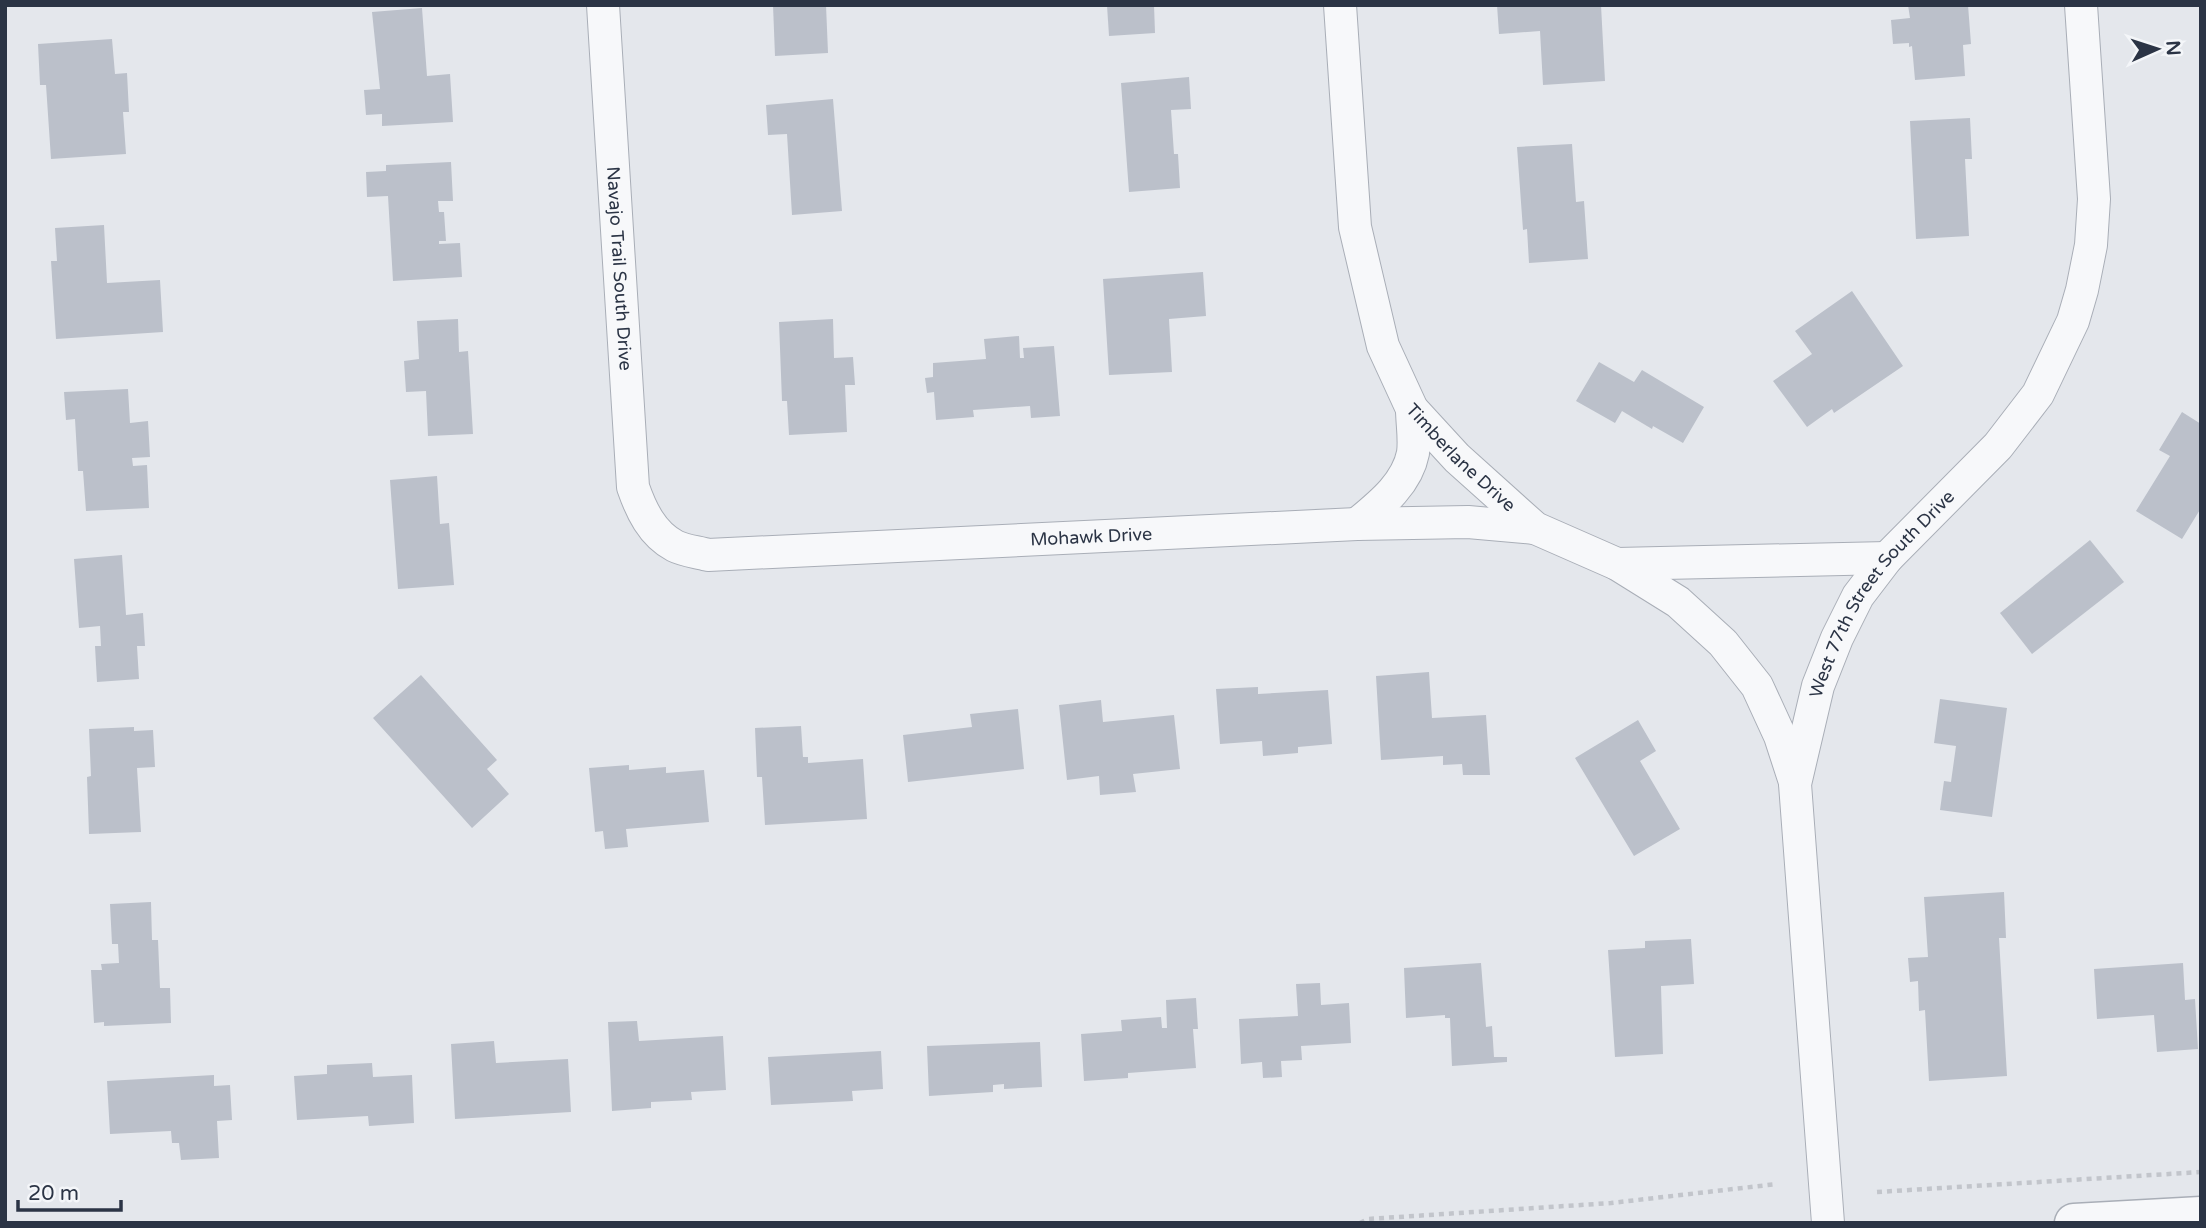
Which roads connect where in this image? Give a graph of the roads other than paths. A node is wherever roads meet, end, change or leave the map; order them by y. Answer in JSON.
{"nodes":[{"id":1,"x":603,"y":5,"type":"edge"},
{"id":2,"x":1340,"y":5,"type":"edge"},
{"id":3,"x":2081,"y":5,"type":"edge"},
{"id":4,"x":1412,"y":409,"type":"junction"},
{"id":5,"x":1357,"y":524,"type":"junction"},
{"id":6,"x":653,"y":528,"type":"joint"},
{"id":7,"x":1535,"y":528,"type":"junction"},
{"id":8,"x":1888,"y":558,"type":"junction"},
{"id":9,"x":1617,"y":564,"type":"junction"},
{"id":10,"x":1795,"y":784,"type":"junction"},
{"id":11,"x":2201,"y":1216,"type":"edge"},
{"id":12,"x":1828,"y":1223,"type":"edge"},
{"id":13,"x":2074,"y":1223,"type":"edge"}],
"edges":[{"from":1,"to":6,"type":"street","name":"Navajo Trail South Drive"},
{"from":2,"to":4,"type":"street","name":"Timberlane Drive"},
{"from":3,"to":8,"type":"street","name":"West 77th Street South Drive"},
{"from":4,"to":5,"type":"street"},
{"from":4,"to":7,"type":"street","name":"Timberlane Drive"},
{"from":5,"to":6,"type":"street","name":"Mohawk Drive"},
{"from":5,"to":7,"type":"street","name":"Mohawk Drive"},
{"from":7,"to":9,"type":"street","name":"Timberlane Drive"},
{"from":8,"to":9,"type":"street"},
{"from":8,"to":10,"type":"street","name":"West 77th Street South Drive"},
{"from":9,"to":10,"type":"street","name":"Timberlane Drive"},
{"from":10,"to":12,"type":"street","name":"West 77th Street South Drive"},
{"from":11,"to":13,"type":"street"}]}
